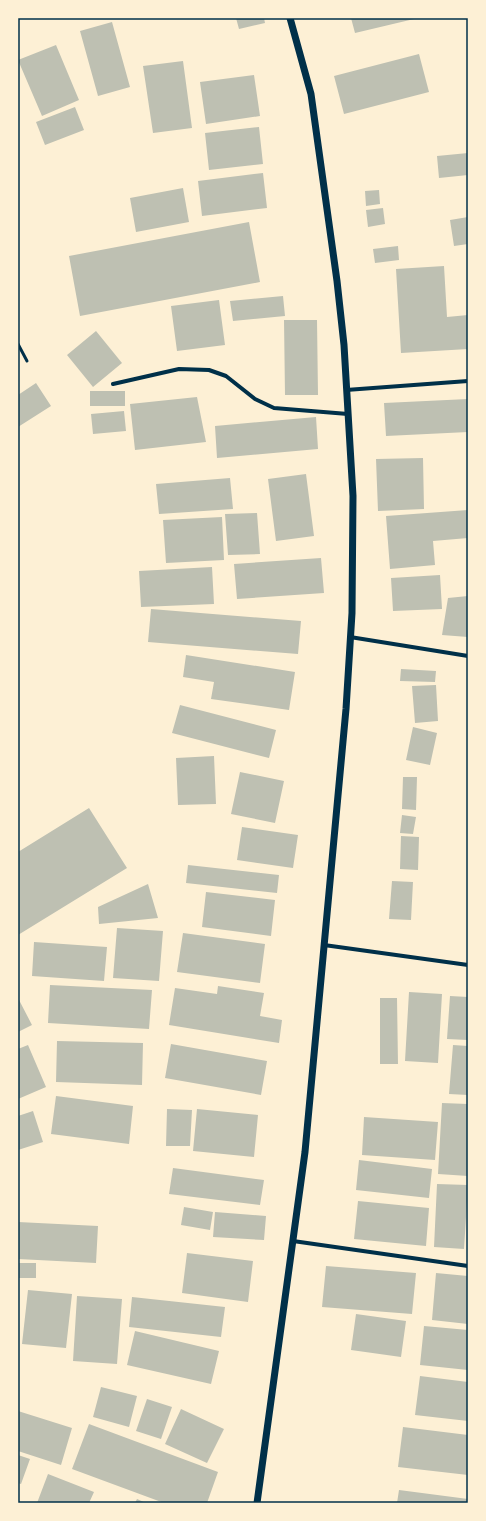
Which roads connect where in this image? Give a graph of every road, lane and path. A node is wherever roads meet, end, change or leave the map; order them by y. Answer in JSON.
{"nodes":[{"id":1,"x":290,"y":18,"type":"edge"},
{"id":2,"x":18,"y":344,"type":"edge"},
{"id":3,"x":27,"y":361,"type":"dead end"},
{"id":4,"x":468,"y":381,"type":"edge"},
{"id":5,"x":113,"y":384,"type":"dead end"},
{"id":6,"x":346,"y":390,"type":"junction"},
{"id":7,"x":348,"y":414,"type":"junction"},
{"id":8,"x":350,"y":637,"type":"junction"},
{"id":9,"x":468,"y":656,"type":"edge"},
{"id":10,"x":324,"y":945,"type":"junction"},
{"id":11,"x":468,"y":965,"type":"edge"},
{"id":12,"x":293,"y":1241,"type":"junction"},
{"id":13,"x":468,"y":1266,"type":"edge"},
{"id":14,"x":257,"y":1503,"type":"edge"}],
"edges":[{"from":1,"to":6,"type":"street"},
{"from":2,"to":3,"type":"lane"},
{"from":4,"to":6,"type":"street"},
{"from":5,"to":7,"type":"street"},
{"from":6,"to":7,"type":"street"},
{"from":7,"to":8,"type":"street"},
{"from":8,"to":9,"type":"street"},
{"from":8,"to":10,"type":"street"},
{"from":10,"to":11,"type":"street"},
{"from":10,"to":12,"type":"street"},
{"from":12,"to":13,"type":"street"},
{"from":12,"to":14,"type":"street"}]}
